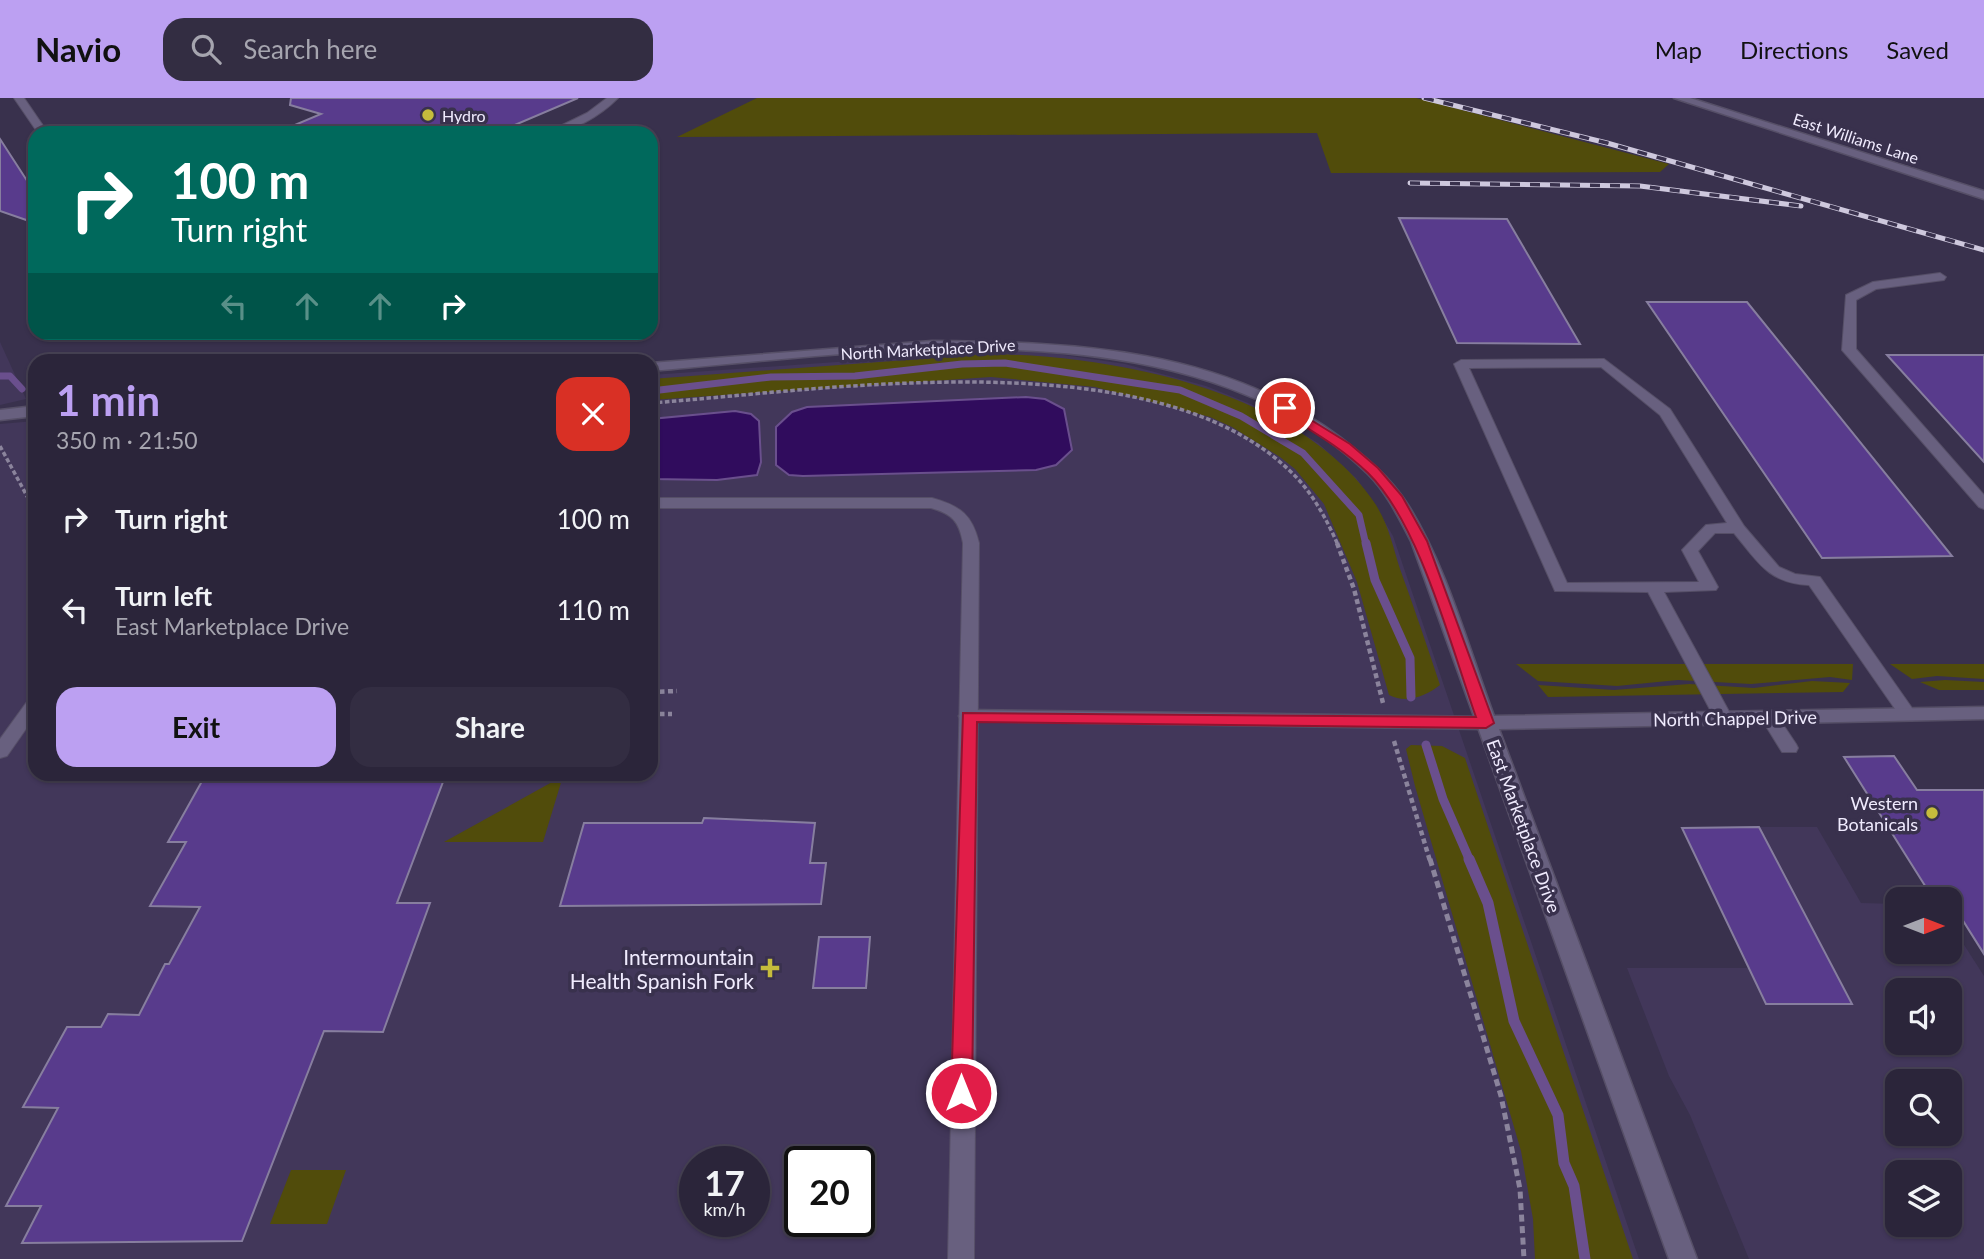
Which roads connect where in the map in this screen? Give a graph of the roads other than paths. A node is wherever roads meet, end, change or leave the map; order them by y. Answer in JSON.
{"nodes":[{"id":1,"x":19,"y":98,"type":"edge"},
{"id":2,"x":613,"y":98,"type":"edge"},
{"id":3,"x":1679,"y":98,"type":"edge"},
{"id":4,"x":38,"y":126,"type":"edge"},
{"id":5,"x":567,"y":126,"type":"edge"},
{"id":6,"x":1984,"y":195,"type":"edge"},
{"id":7,"x":1940,"y":277,"type":"dead end"},
{"id":8,"x":658,"y":366,"type":"edge"},
{"id":9,"x":28,"y":412,"type":"edge"},
{"id":10,"x":0,"y":415,"type":"edge"},
{"id":11,"x":1317,"y":426,"type":"joint"},
{"id":12,"x":658,"y":503,"type":"edge"},
{"id":13,"x":1984,"y":505,"type":"edge"},
{"id":14,"x":1738,"y":528,"type":"junction"},
{"id":15,"x":1654,"y":588,"type":"junction"},
{"id":16,"x":28,"y":713,"type":"edge"},
{"id":17,"x":1984,"y":713,"type":"edge"},
{"id":18,"x":1908,"y":715,"type":"junction"},
{"id":19,"x":969,"y":716,"type":"junction"},
{"id":20,"x":1770,"y":718,"type":"junction"},
{"id":21,"x":1724,"y":719,"type":"junction"},
{"id":22,"x":1486,"y":723,"type":"junction"},
{"id":23,"x":1789,"y":748,"type":"dead end"},
{"id":24,"x":0,"y":752,"type":"edge"},
{"id":25,"x":961,"y":1259,"type":"edge"},
{"id":26,"x":1683,"y":1259,"type":"edge"}],
"edges":[{"from":1,"to":4,"type":"lane"},
{"from":2,"to":5,"type":"lane"},
{"from":3,"to":6,"type":"street","name":"East Williams Lane"},
{"from":7,"to":13,"type":"lane"},
{"from":8,"to":11,"type":"street","name":"North Marketplace Drive"},
{"from":9,"to":10,"type":"street"},
{"from":11,"to":22,"type":"street","name":"East Marketplace Drive"},
{"from":12,"to":19,"type":"lane"},
{"from":14,"to":15,"type":"lane"},
{"from":14,"to":15,"type":"lane"},
{"from":14,"to":18,"type":"lane"},
{"from":15,"to":21,"type":"lane"},
{"from":16,"to":24,"type":"lane"},
{"from":17,"to":18,"type":"street","name":"North Chappel Drive"},
{"from":18,"to":20,"type":"street","name":"North Chappel Drive"},
{"from":19,"to":22,"type":"street","name":"North Chappel Drive"},
{"from":19,"to":25,"type":"lane"},
{"from":20,"to":21,"type":"street","name":"North Chappel Drive"},
{"from":20,"to":23,"type":"lane"},
{"from":21,"to":22,"type":"street","name":"North Chappel Drive"},
{"from":22,"to":26,"type":"street","name":"East Marketplace Drive"}]}
